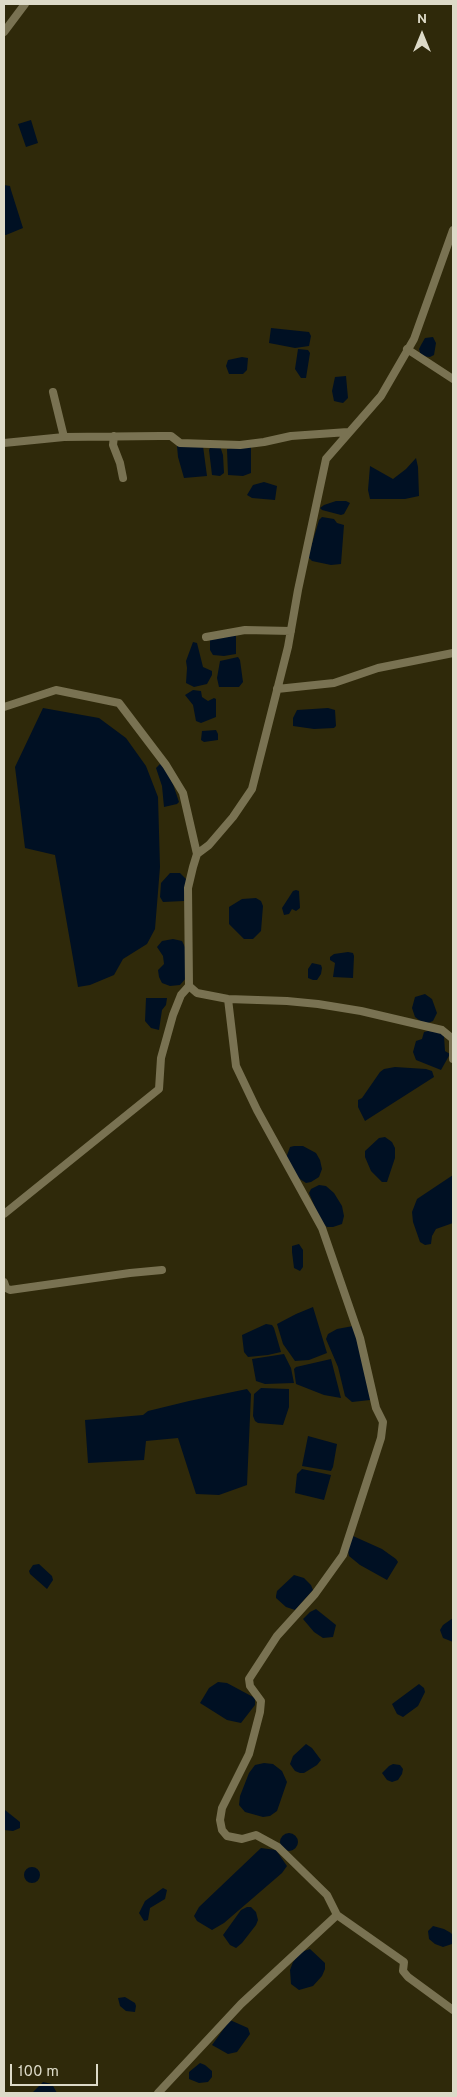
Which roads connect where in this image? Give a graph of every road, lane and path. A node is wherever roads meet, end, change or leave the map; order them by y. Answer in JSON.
{"nodes":[{"id":1,"x":25,"y":4,"type":"edge"},
{"id":2,"x":4,"y":32,"type":"edge"},
{"id":3,"x":453,"y":230,"type":"edge"},
{"id":4,"x":407,"y":349,"type":"junction"},
{"id":5,"x":453,"y":379,"type":"edge"},
{"id":6,"x":52,"y":392,"type":"dead end"},
{"id":7,"x":348,"y":432,"type":"junction"},
{"id":8,"x":114,"y":436,"type":"junction"},
{"id":9,"x":64,"y":437,"type":"junction"},
{"id":10,"x":4,"y":443,"type":"edge"},
{"id":11,"x":123,"y":478,"type":"dead end"},
{"id":12,"x":291,"y":631,"type":"junction"},
{"id":13,"x":206,"y":637,"type":"dead end"},
{"id":14,"x":453,"y":653,"type":"edge"},
{"id":15,"x":277,"y":689,"type":"junction"},
{"id":16,"x":4,"y":707,"type":"edge"},
{"id":17,"x":197,"y":854,"type":"junction"},
{"id":18,"x":189,"y":986,"type":"junction"},
{"id":19,"x":228,"y":999,"type":"junction"},
{"id":20,"x":453,"y":1059,"type":"edge"},
{"id":21,"x":4,"y":1214,"type":"edge"},
{"id":22,"x":162,"y":1270,"type":"dead end"},
{"id":23,"x":4,"y":1282,"type":"edge"},
{"id":24,"x":337,"y":1916,"type":"junction"},
{"id":25,"x":453,"y":2010,"type":"edge"},
{"id":26,"x":158,"y":2093,"type":"edge"}],
"edges":[{"from":1,"to":2,"type":"street"},
{"from":3,"to":4,"type":"street"},
{"from":4,"to":5,"type":"street"},
{"from":4,"to":7,"type":"street"},
{"from":6,"to":9,"type":"street"},
{"from":7,"to":8,"type":"street"},
{"from":7,"to":12,"type":"street"},
{"from":8,"to":9,"type":"street"},
{"from":8,"to":11,"type":"street"},
{"from":9,"to":10,"type":"street"},
{"from":12,"to":13,"type":"street"},
{"from":12,"to":15,"type":"street"},
{"from":14,"to":15,"type":"street"},
{"from":15,"to":17,"type":"street"},
{"from":16,"to":17,"type":"street"},
{"from":17,"to":18,"type":"street"},
{"from":18,"to":19,"type":"street"},
{"from":18,"to":21,"type":"street"},
{"from":19,"to":20,"type":"street"},
{"from":19,"to":24,"type":"street"},
{"from":22,"to":23,"type":"street"},
{"from":24,"to":25,"type":"street"},
{"from":24,"to":26,"type":"street"}]}
